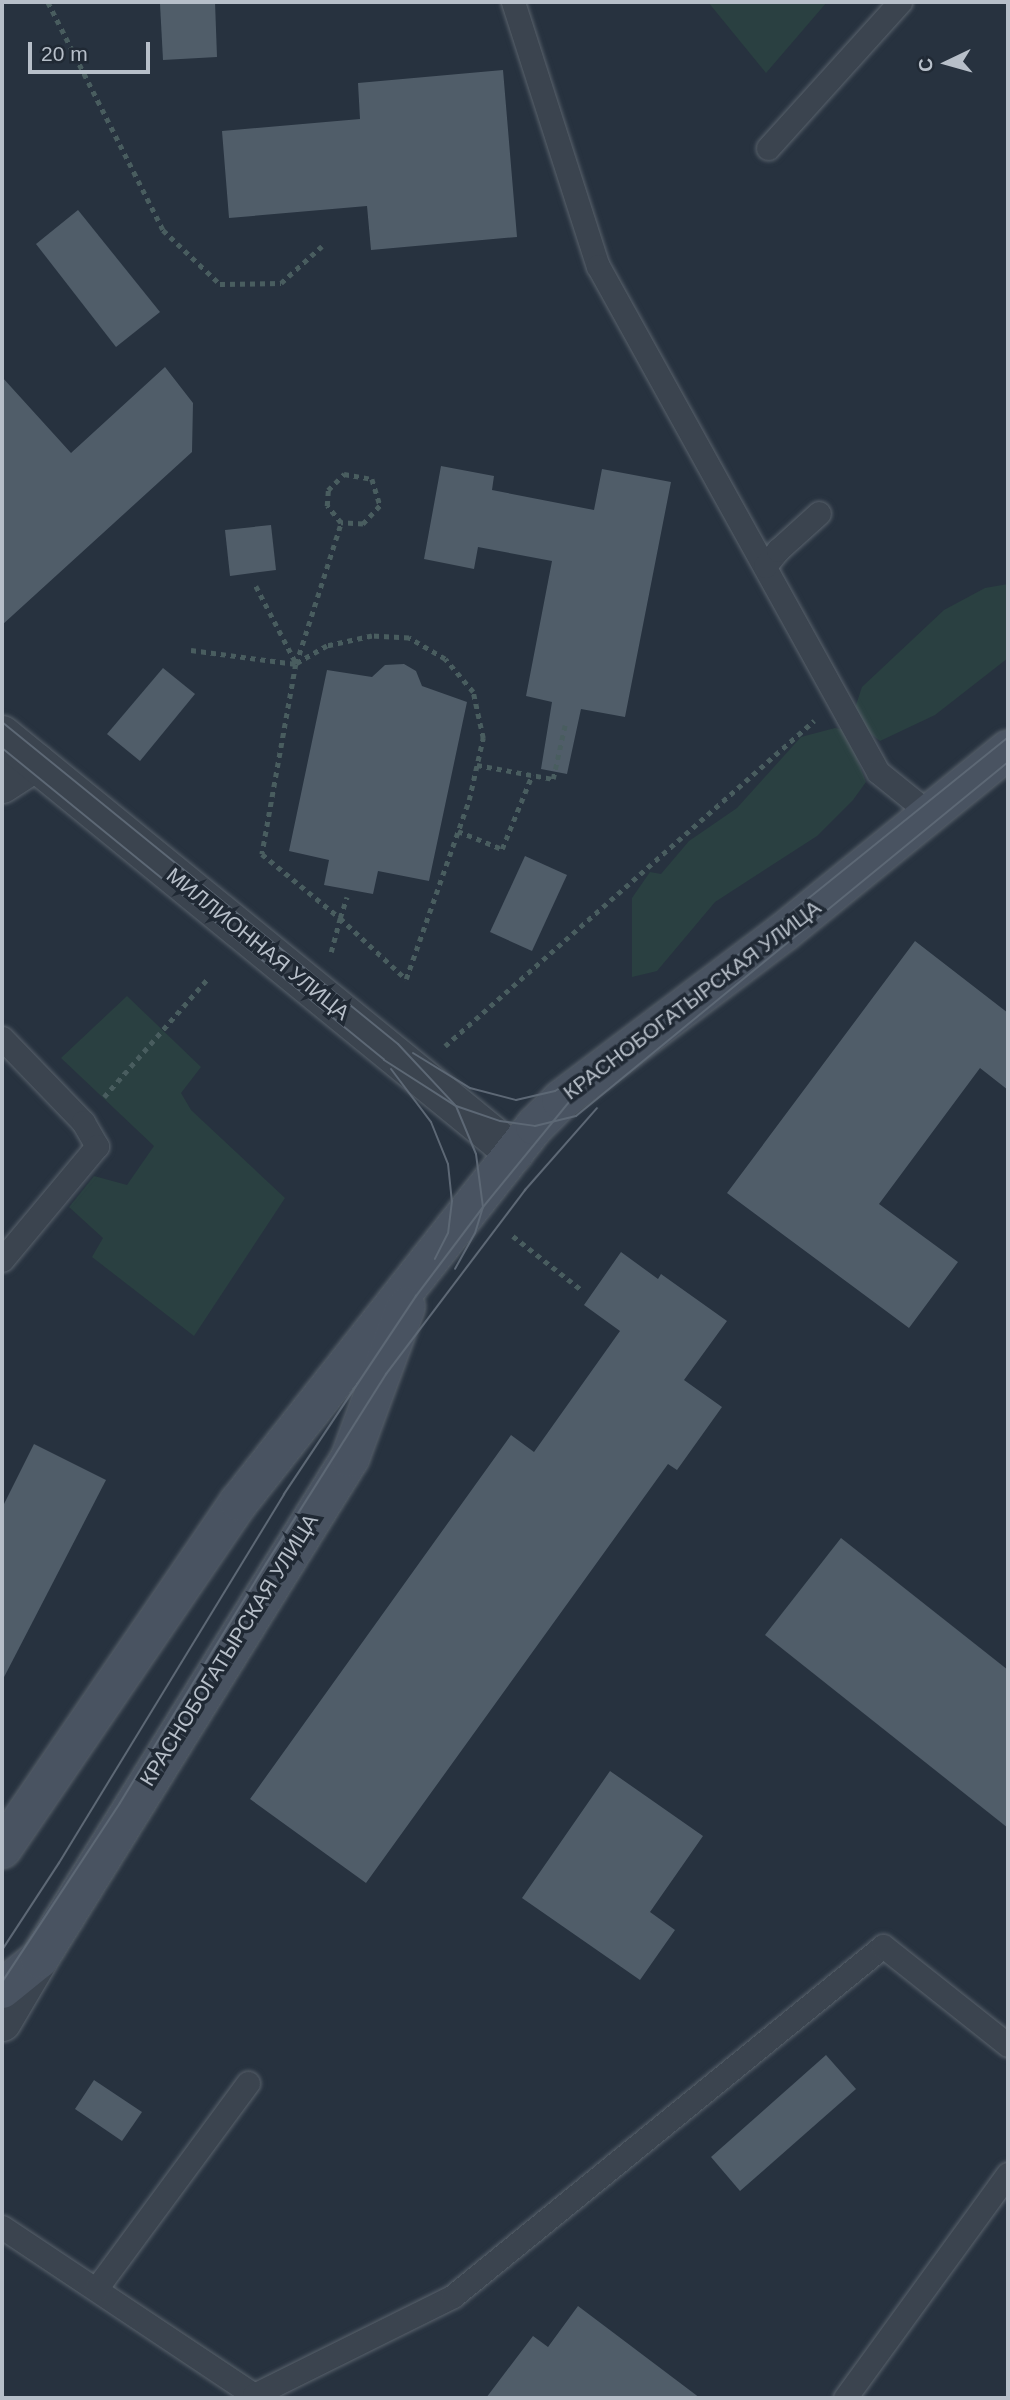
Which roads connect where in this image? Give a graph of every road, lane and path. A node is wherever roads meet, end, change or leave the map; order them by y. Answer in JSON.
{"nodes":[{"id":1,"x":48,"y":2,"type":"edge"},
{"id":2,"x":513,"y":2,"type":"edge"},
{"id":3,"x":900,"y":2,"type":"edge"},
{"id":4,"x":768,"y":148,"type":"dead end"},
{"id":5,"x":323,"y":246,"type":"dead end"},
{"id":6,"x":819,"y":513,"type":"dead end"},
{"id":7,"x":341,"y":523,"type":"junction"},
{"id":8,"x":765,"y":566,"type":"junction"},
{"id":9,"x":256,"y":586,"type":"dead end"},
{"id":10,"x":191,"y":650,"type":"dead end"},
{"id":11,"x":296,"y":664,"type":"junction"},
{"id":12,"x":838,"y":699,"type":"junction"},
{"id":13,"x":565,"y":725,"type":"dead end"},
{"id":14,"x":2,"y":735,"type":"edge"},
{"id":15,"x":1008,"y":750,"type":"edge"},
{"id":16,"x":36,"y":762,"type":"junction"},
{"id":17,"x":477,"y":765,"type":"junction"},
{"id":18,"x":533,"y":775,"type":"junction"},
{"id":19,"x":2,"y":784,"type":"edge"},
{"id":20,"x":930,"y":814,"type":"junction"},
{"id":21,"x":458,"y":831,"type":"junction"},
{"id":22,"x":347,"y":897,"type":"dead end"},
{"id":23,"x":340,"y":918,"type":"junction"},
{"id":24,"x":328,"y":960,"type":"dead end"},
{"id":25,"x":209,"y":977,"type":"dead end"},
{"id":26,"x":2,"y":1038,"type":"edge"},
{"id":27,"x":435,"y":1054,"type":"dead end"},
{"id":28,"x":83,"y":1122,"type":"junction"},
{"id":29,"x":514,"y":1153,"type":"junction"},
{"id":30,"x":513,"y":1236,"type":"dead end"},
{"id":31,"x":2,"y":1260,"type":"edge"},
{"id":32,"x":412,"y":1285,"type":"junction"},
{"id":33,"x":583,"y":1291,"type":"dead end"},
{"id":34,"x":2,"y":1849,"type":"edge"},
{"id":35,"x":39,"y":1959,"type":"junction"},
{"id":36,"x":2,"y":1989,"type":"edge"},
{"id":37,"x":2,"y":2022,"type":"edge"},
{"id":38,"x":1008,"y":2045,"type":"edge"},
{"id":39,"x":248,"y":2083,"type":"dead end"},
{"id":40,"x":1008,"y":2174,"type":"edge"},
{"id":41,"x":2,"y":2227,"type":"edge"},
{"id":42,"x":96,"y":2289,"type":"junction"},
{"id":43,"x":845,"y":2398,"type":"edge"}],
"edges":[{"from":1,"to":5,"type":"path"},
{"from":2,"to":8,"type":"lane"},
{"from":3,"to":4,"type":"lane"},
{"from":6,"to":8,"type":"lane"},
{"from":7,"to":7,"type":"path"},
{"from":7,"to":11,"type":"path"},
{"from":8,"to":12,"type":"lane"},
{"from":9,"to":11,"type":"path"},
{"from":10,"to":11,"type":"path"},
{"from":11,"to":17,"type":"path"},
{"from":11,"to":23,"type":"path"},
{"from":12,"to":20,"type":"lane"},
{"from":12,"to":27,"type":"path"},
{"from":13,"to":18,"type":"path"},
{"from":14,"to":16,"type":"street","name":"МИЛЛИОННАЯ УЛИЦА"},
{"from":15,"to":20,"type":"main road","name":"КРАСНОБОГАТЫРСКАЯ УЛИЦА"},
{"from":16,"to":19,"type":"street"},
{"from":16,"to":29,"type":"street","name":"МИЛЛИОННАЯ УЛИЦА"},
{"from":17,"to":18,"type":"path"},
{"from":17,"to":21,"type":"path"},
{"from":18,"to":21,"type":"path"},
{"from":20,"to":29,"type":"main road","name":"КРАСНОБОГАТЫРСКАЯ УЛИЦА"},
{"from":21,"to":23,"type":"path"},
{"from":22,"to":23,"type":"path"},
{"from":23,"to":24,"type":"path"},
{"from":25,"to":28,"type":"path"},
{"from":26,"to":28,"type":"lane"},
{"from":28,"to":31,"type":"lane"},
{"from":29,"to":32,"type":"main road","name":"КРАСНОБОГАТЫРСКАЯ УЛИЦА"},
{"from":30,"to":33,"type":"path"},
{"from":32,"to":34,"type":"main road","name":"КРАСНОБОГАТЫРСКАЯ УЛИЦА"},
{"from":32,"to":35,"type":"main road","name":"КРАСНОБОГАТЫРСКАЯ УЛИЦА"},
{"from":35,"to":36,"type":"main road","name":"КРАСНОБОГАТЫРСКАЯ УЛИЦА"},
{"from":35,"to":37,"type":"street"},
{"from":38,"to":42,"type":"lane"},
{"from":39,"to":42,"type":"lane"},
{"from":40,"to":43,"type":"lane"},
{"from":41,"to":42,"type":"lane"}]}
